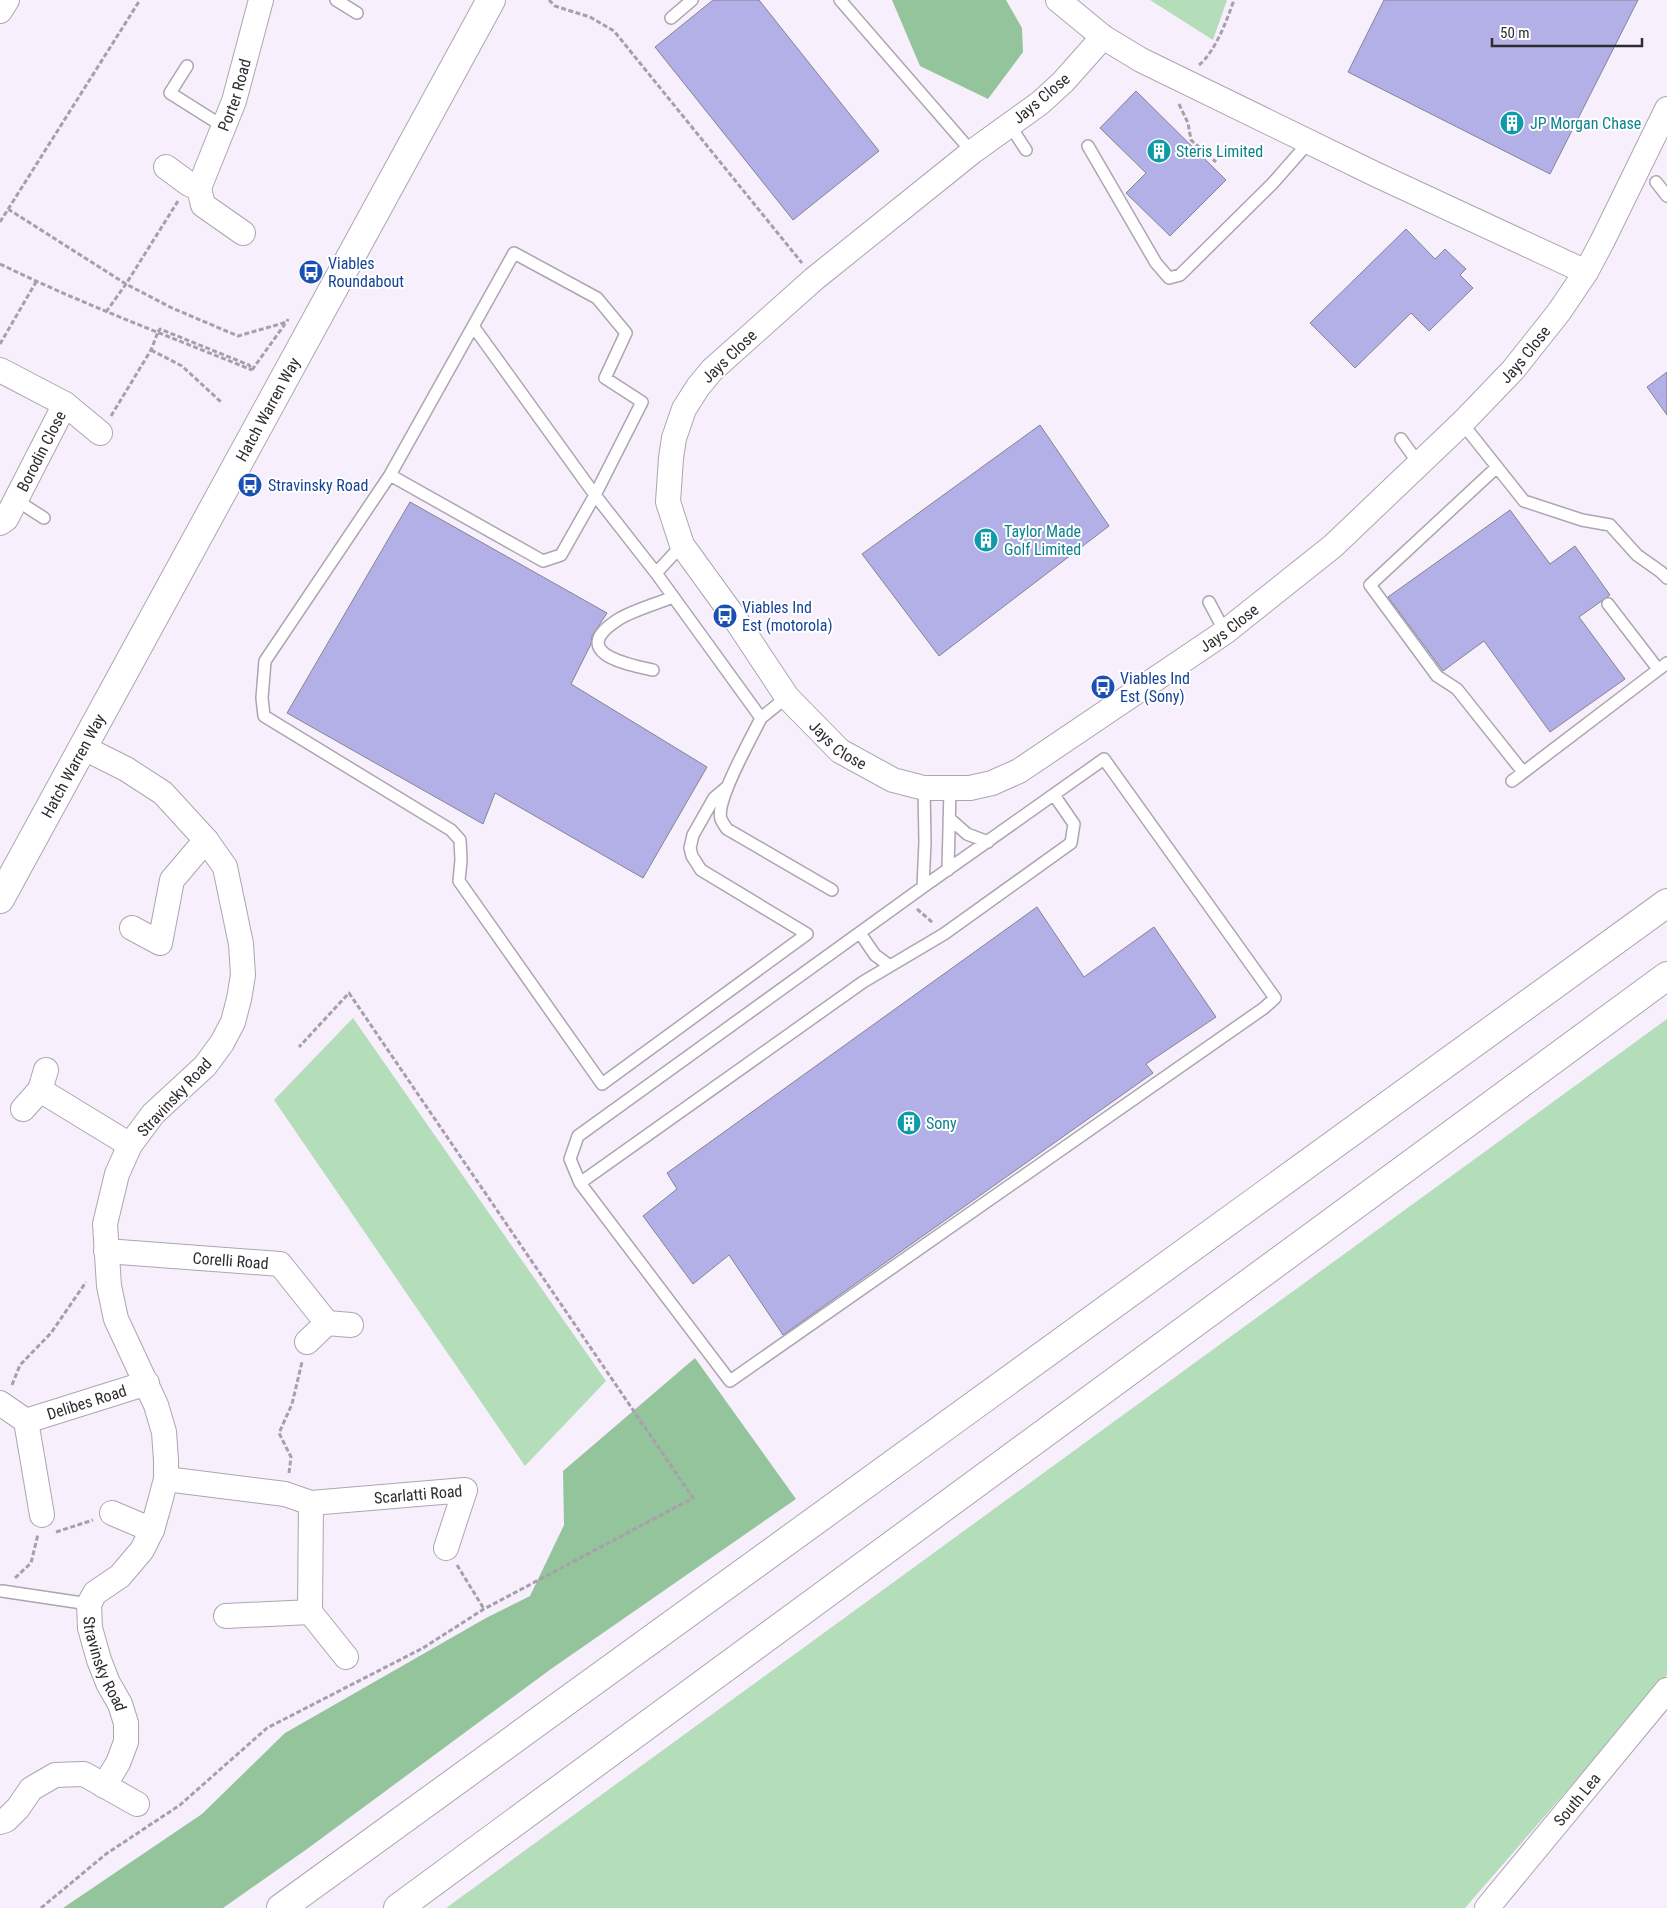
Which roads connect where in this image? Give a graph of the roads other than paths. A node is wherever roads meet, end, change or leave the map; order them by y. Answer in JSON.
{"nodes":[{"id":1,"x":7,"y":0,"type":"edge"},
{"id":2,"x":261,"y":0,"type":"edge"},
{"id":3,"x":336,"y":0,"type":"edge"},
{"id":4,"x":491,"y":0,"type":"edge"},
{"id":5,"x":692,"y":0,"type":"edge"},
{"id":6,"x":840,"y":0,"type":"edge"},
{"id":7,"x":1058,"y":0,"type":"edge"},
{"id":8,"x":0,"y":11,"type":"edge"},
{"id":9,"x":357,"y":13,"type":"dead end"},
{"id":10,"x":671,"y":18,"type":"dead end"},
{"id":11,"x":1103,"y":37,"type":"junction"},
{"id":12,"x":187,"y":66,"type":"dead end"},
{"id":13,"x":1667,"y":109,"type":"edge"},
{"id":14,"x":1009,"y":124,"type":"junction"},
{"id":15,"x":224,"y":127,"type":"junction"},
{"id":16,"x":1309,"y":142,"type":"junction"},
{"id":17,"x":1088,"y":146,"type":"dead end"},
{"id":18,"x":1026,"y":150,"type":"dead end"},
{"id":19,"x":972,"y":152,"type":"junction"},
{"id":20,"x":166,"y":167,"type":"dead end"},
{"id":21,"x":1656,"y":182,"type":"dead end"},
{"id":22,"x":194,"y":186,"type":"junction"},
{"id":23,"x":1667,"y":196,"type":"edge"},
{"id":24,"x":243,"y":233,"type":"dead end"},
{"id":25,"x":1586,"y":272,"type":"junction"},
{"id":26,"x":473,"y":326,"type":"junction"},
{"id":27,"x":0,"y":370,"type":"edge"},
{"id":28,"x":65,"y":404,"type":"junction"},
{"id":29,"x":1462,"y":423,"type":"junction"},
{"id":30,"x":100,"y":433,"type":"road end"},
{"id":31,"x":1401,"y":439,"type":"dead end"},
{"id":32,"x":1419,"y":464,"type":"junction"},
{"id":33,"x":1497,"y":467,"type":"junction"},
{"id":34,"x":390,"y":475,"type":"junction"},
{"id":35,"x":595,"y":494,"type":"junction"},
{"id":36,"x":16,"y":500,"type":"junction"},
{"id":37,"x":44,"y":518,"type":"dead end"},
{"id":38,"x":0,"y":523,"type":"edge"},
{"id":39,"x":682,"y":546,"type":"junction"},
{"id":40,"x":656,"y":573,"type":"junction"},
{"id":41,"x":1667,"y":578,"type":"edge"},
{"id":42,"x":673,"y":597,"type":"junction"},
{"id":43,"x":1210,"y":602,"type":"dead end"},
{"id":44,"x":1608,"y":604,"type":"dead end"},
{"id":45,"x":1225,"y":632,"type":"junction"},
{"id":46,"x":1663,"y":666,"type":"edge"},
{"id":47,"x":653,"y":670,"type":"dead end"},
{"id":48,"x":787,"y":697,"type":"junction"},
{"id":49,"x":761,"y":718,"type":"junction"},
{"id":50,"x":84,"y":748,"type":"junction"},
{"id":51,"x":1523,"y":772,"type":"junction"},
{"id":52,"x":1512,"y":781,"type":"dead end"},
{"id":53,"x":726,"y":788,"type":"junction"},
{"id":54,"x":924,"y":788,"type":"junction"},
{"id":55,"x":950,"y":790,"type":"junction"},
{"id":56,"x":1054,"y":795,"type":"junction"},
{"id":57,"x":949,"y":818,"type":"junction"},
{"id":58,"x":206,"y":840,"type":"junction"},
{"id":59,"x":988,"y":842,"type":"junction"},
{"id":60,"x":948,"y":870,"type":"junction"},
{"id":61,"x":923,"y":887,"type":"junction"},
{"id":62,"x":832,"y":890,"type":"dead end"},
{"id":63,"x":0,"y":899,"type":"edge"},
{"id":64,"x":1667,"y":903,"type":"edge"},
{"id":65,"x":132,"y":928,"type":"dead end"},
{"id":66,"x":860,"y":933,"type":"junction"},
{"id":67,"x":890,"y":966,"type":"junction"},
{"id":68,"x":1667,"y":976,"type":"edge"},
{"id":69,"x":24,"y":1109,"type":"dead end"},
{"id":70,"x":130,"y":1145,"type":"junction"},
{"id":71,"x":580,"y":1183,"type":"junction"},
{"id":72,"x":106,"y":1251,"type":"junction"},
{"id":73,"x":327,"y":1323,"type":"junction"},
{"id":74,"x":352,"y":1325,"type":"dead end"},
{"id":75,"x":307,"y":1342,"type":"road end"},
{"id":76,"x":146,"y":1383,"type":"junction"},
{"id":77,"x":2,"y":1405,"type":"edge"},
{"id":78,"x":26,"y":1420,"type":"junction"},
{"id":79,"x":166,"y":1479,"type":"junction"},
{"id":80,"x":310,"y":1503,"type":"junction"},
{"id":81,"x":112,"y":1513,"type":"road end"},
{"id":82,"x":48,"y":1528,"type":"road end"},
{"id":83,"x":152,"y":1530,"type":"junction"},
{"id":84,"x":446,"y":1548,"type":"road end"},
{"id":85,"x":2,"y":1591,"type":"road end"},
{"id":86,"x":89,"y":1604,"type":"junction"},
{"id":87,"x":310,"y":1612,"type":"junction"},
{"id":88,"x":226,"y":1616,"type":"dead end"},
{"id":89,"x":346,"y":1657,"type":"dead end"},
{"id":90,"x":1667,"y":1690,"type":"edge"},
{"id":91,"x":104,"y":1786,"type":"junction"},
{"id":92,"x":137,"y":1804,"type":"dead end"},
{"id":93,"x":0,"y":1822,"type":"edge"},
{"id":94,"x":281,"y":1908,"type":"edge"},
{"id":95,"x":398,"y":1908,"type":"edge"},
{"id":96,"x":1487,"y":1908,"type":"edge"}],
"edges":[{"from":1,"to":8,"type":"street"},
{"from":2,"to":15,"type":"street","name":"Porter Road"},
{"from":3,"to":9,"type":"lane"},
{"from":4,"to":50,"type":"main road","name":"Hatch Warren Way"},
{"from":5,"to":10,"type":"lane"},
{"from":6,"to":19,"type":"lane"},
{"from":7,"to":11,"type":"street"},
{"from":11,"to":14,"type":"street","name":"Jays Close"},
{"from":11,"to":16,"type":"street"},
{"from":12,"to":15,"type":"lane"},
{"from":13,"to":25,"type":"street","name":"Jays Close"},
{"from":14,"to":18,"type":"lane"},
{"from":14,"to":19,"type":"street","name":"Jays Close"},
{"from":15,"to":22,"type":"street","name":"Porter Road"},
{"from":16,"to":17,"type":"lane"},
{"from":16,"to":25,"type":"street"},
{"from":19,"to":39,"type":"street","name":"Jays Close"},
{"from":20,"to":22,"type":"street"},
{"from":21,"to":23,"type":"lane"},
{"from":22,"to":24,"type":"street"},
{"from":25,"to":29,"type":"street","name":"Jays Close"},
{"from":26,"to":34,"type":"lane"},
{"from":26,"to":35,"type":"lane"},
{"from":26,"to":35,"type":"lane"},
{"from":27,"to":28,"type":"street","name":"Borodin Close"},
{"from":28,"to":30,"type":"street","name":"Borodin Close"},
{"from":28,"to":36,"type":"street","name":"Borodin Close"},
{"from":29,"to":32,"type":"street","name":"Jays Close"},
{"from":29,"to":33,"type":"lane"},
{"from":31,"to":32,"type":"lane"},
{"from":32,"to":45,"type":"street","name":"Jays Close"},
{"from":33,"to":41,"type":"lane"},
{"from":33,"to":51,"type":"lane"},
{"from":34,"to":35,"type":"lane"},
{"from":34,"to":53,"type":"lane"},
{"from":35,"to":40,"type":"lane"},
{"from":36,"to":37,"type":"lane"},
{"from":36,"to":38,"type":"street","name":"Borodin Close"},
{"from":39,"to":40,"type":"lane"},
{"from":39,"to":48,"type":"street","name":"Jays Close"},
{"from":40,"to":42,"type":"lane"},
{"from":42,"to":47,"type":"lane"},
{"from":42,"to":49,"type":"lane"},
{"from":43,"to":45,"type":"lane"},
{"from":44,"to":46,"type":"lane"},
{"from":45,"to":55,"type":"street","name":"Jays Close"},
{"from":46,"to":51,"type":"lane"},
{"from":48,"to":49,"type":"lane"},
{"from":48,"to":54,"type":"street","name":"Jays Close"},
{"from":49,"to":53,"type":"lane"},
{"from":50,"to":58,"type":"street","name":"Stravinsky Road"},
{"from":50,"to":63,"type":"main road","name":"Hatch Warren Way"},
{"from":51,"to":52,"type":"lane"},
{"from":53,"to":62,"type":"lane"},
{"from":54,"to":55,"type":"street","name":"Jays Close"},
{"from":54,"to":61,"type":"lane"},
{"from":55,"to":57,"type":"lane"},
{"from":56,"to":59,"type":"lane"},
{"from":56,"to":67,"type":"lane"},
{"from":56,"to":71,"type":"lane"},
{"from":57,"to":59,"type":"lane"},
{"from":57,"to":60,"type":"lane"},
{"from":58,"to":65,"type":"street"},
{"from":58,"to":70,"type":"street","name":"Stravinsky Road"},
{"from":59,"to":60,"type":"lane"},
{"from":60,"to":61,"type":"lane"},
{"from":61,"to":66,"type":"lane"},
{"from":64,"to":94,"type":"main road"},
{"from":66,"to":67,"type":"lane"},
{"from":66,"to":71,"type":"lane"},
{"from":67,"to":71,"type":"lane"},
{"from":68,"to":95,"type":"main road"},
{"from":69,"to":70,"type":"street"},
{"from":70,"to":72,"type":"street","name":"Stravinsky Road"},
{"from":72,"to":73,"type":"street","name":"Corelli Road"},
{"from":72,"to":76,"type":"street","name":"Stravinsky Road"},
{"from":73,"to":74,"type":"street"},
{"from":73,"to":75,"type":"street"},
{"from":76,"to":78,"type":"street","name":"Delibes Road"},
{"from":76,"to":79,"type":"street","name":"Stravinsky Road"},
{"from":77,"to":78,"type":"street","name":"Delibes Road"},
{"from":78,"to":82,"type":"street","name":"Delibes Road"},
{"from":79,"to":80,"type":"street","name":"Scarlatti Road"},
{"from":79,"to":83,"type":"street","name":"Stravinsky Road"},
{"from":80,"to":84,"type":"street","name":"Scarlatti Road"},
{"from":80,"to":87,"type":"street"},
{"from":81,"to":83,"type":"street"},
{"from":83,"to":86,"type":"street","name":"Stravinsky Road"},
{"from":85,"to":86,"type":"lane"},
{"from":86,"to":91,"type":"street","name":"Stravinsky Road"},
{"from":87,"to":88,"type":"street"},
{"from":87,"to":89,"type":"street"},
{"from":90,"to":96,"type":"street","name":"South Lea"},
{"from":91,"to":92,"type":"street"},
{"from":91,"to":93,"type":"street"}]}
